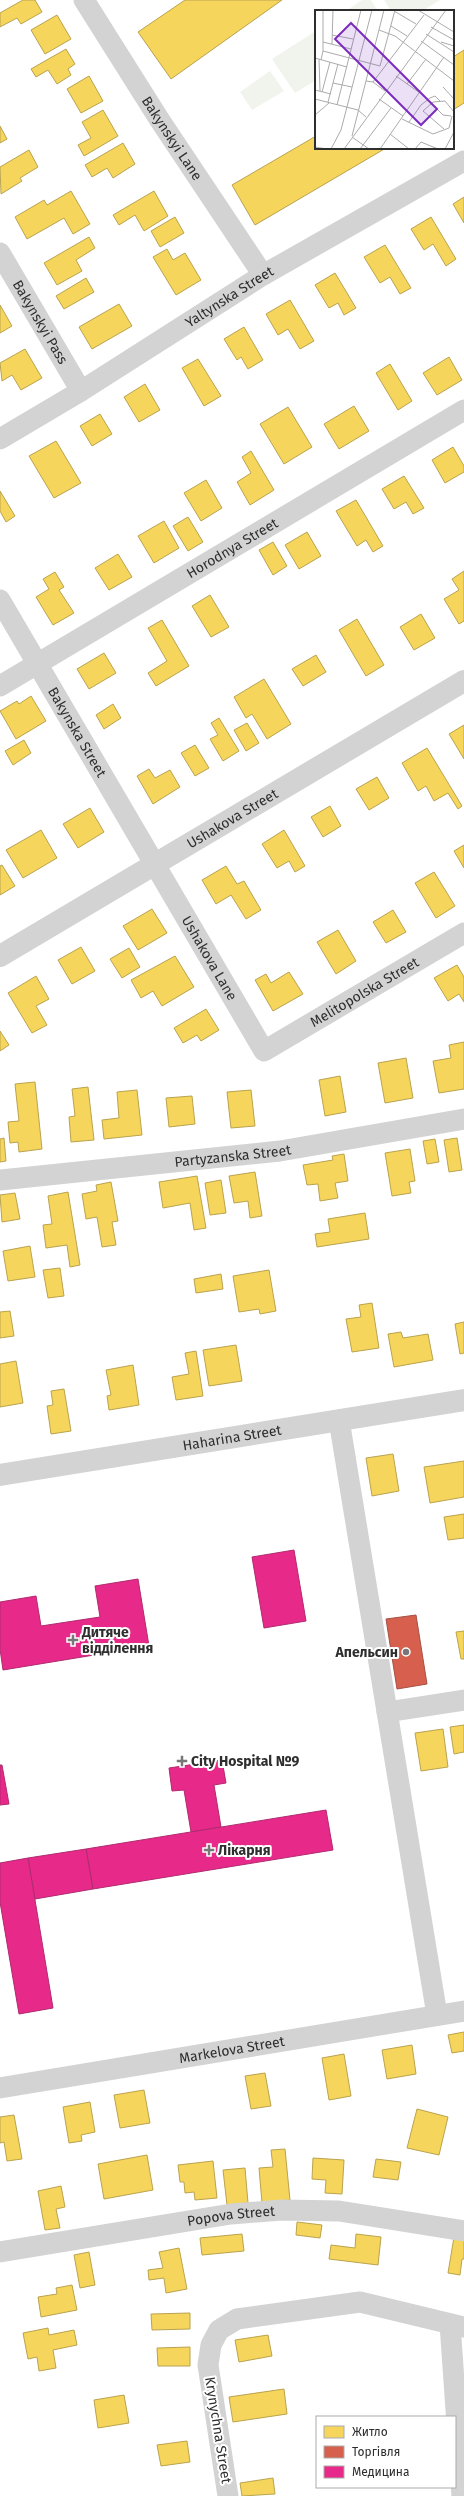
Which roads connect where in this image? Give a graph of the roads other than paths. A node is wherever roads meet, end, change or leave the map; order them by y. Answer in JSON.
{"nodes":[{"id":1,"x":84,"y":0,"type":"edge"},
{"id":2,"x":464,"y":161,"type":"edge"},
{"id":3,"x":0,"y":253,"type":"edge"},
{"id":4,"x":263,"y":275,"type":"junction"},
{"id":5,"x":81,"y":391,"type":"junction"},
{"id":6,"x":464,"y":410,"type":"edge"},
{"id":7,"x":0,"y":439,"type":"edge"},
{"id":8,"x":0,"y":600,"type":"edge"},
{"id":9,"x":38,"y":664,"type":"junction"},
{"id":10,"x":464,"y":680,"type":"edge"},
{"id":11,"x":0,"y":686,"type":"edge"},
{"id":12,"x":155,"y":864,"type":"junction"},
{"id":13,"x":464,"y":933,"type":"edge"},
{"id":14,"x":0,"y":956,"type":"edge"},
{"id":15,"x":264,"y":1051,"type":"joint"},
{"id":16,"x":464,"y":1119,"type":"edge"},
{"id":17,"x":0,"y":1180,"type":"edge"},
{"id":18,"x":464,"y":1400,"type":"edge"},
{"id":19,"x":339,"y":1420,"type":"junction"},
{"id":20,"x":0,"y":1475,"type":"edge"},
{"id":21,"x":464,"y":1700,"type":"edge"},
{"id":22,"x":387,"y":1712,"type":"junction"},
{"id":23,"x":464,"y":2011,"type":"edge"},
{"id":24,"x":437,"y":2015,"type":"junction"},
{"id":25,"x":0,"y":2088,"type":"edge"},
{"id":26,"x":464,"y":2231,"type":"edge"},
{"id":27,"x":0,"y":2252,"type":"edge"},
{"id":28,"x":457,"y":2325,"type":"edge"},
{"id":29,"x":228,"y":2496,"type":"edge"},
{"id":30,"x":462,"y":2496,"type":"edge"}],
"edges":[{"from":1,"to":4,"type":"street","name":"Bakynskyi Lane"},
{"from":2,"to":4,"type":"street","name":"Yaltynska Street"},
{"from":3,"to":5,"type":"street","name":"Bakynskyi Pass"},
{"from":4,"to":5,"type":"street","name":"Yaltynska Street"},
{"from":5,"to":7,"type":"street","name":"Yaltynska Street"},
{"from":6,"to":9,"type":"street","name":"Horodnya Street"},
{"from":8,"to":9,"type":"street","name":"Bakynska Street"},
{"from":9,"to":11,"type":"street","name":"Horodnya Street"},
{"from":9,"to":12,"type":"street","name":"Bakynska Street"},
{"from":10,"to":12,"type":"street","name":"Ushakova Street"},
{"from":12,"to":14,"type":"street","name":"Ushakova Street"},
{"from":12,"to":15,"type":"street","name":"Ushakova Lane"},
{"from":13,"to":15,"type":"street","name":"Melitopolska Street"},
{"from":16,"to":17,"type":"street","name":"Partyzanska Street"},
{"from":18,"to":19,"type":"street","name":"Haharina Street"},
{"from":19,"to":20,"type":"street","name":"Haharina Street"},
{"from":19,"to":22,"type":"street"},
{"from":21,"to":22,"type":"street"},
{"from":22,"to":24,"type":"street"},
{"from":23,"to":24,"type":"street","name":"Markelova Street"},
{"from":24,"to":25,"type":"street","name":"Markelova Street"},
{"from":26,"to":27,"type":"street","name":"Popova Street"},
{"from":28,"to":29,"type":"street","name":"Krynychna Street"},
{"from":28,"to":30,"type":"street"}]}
